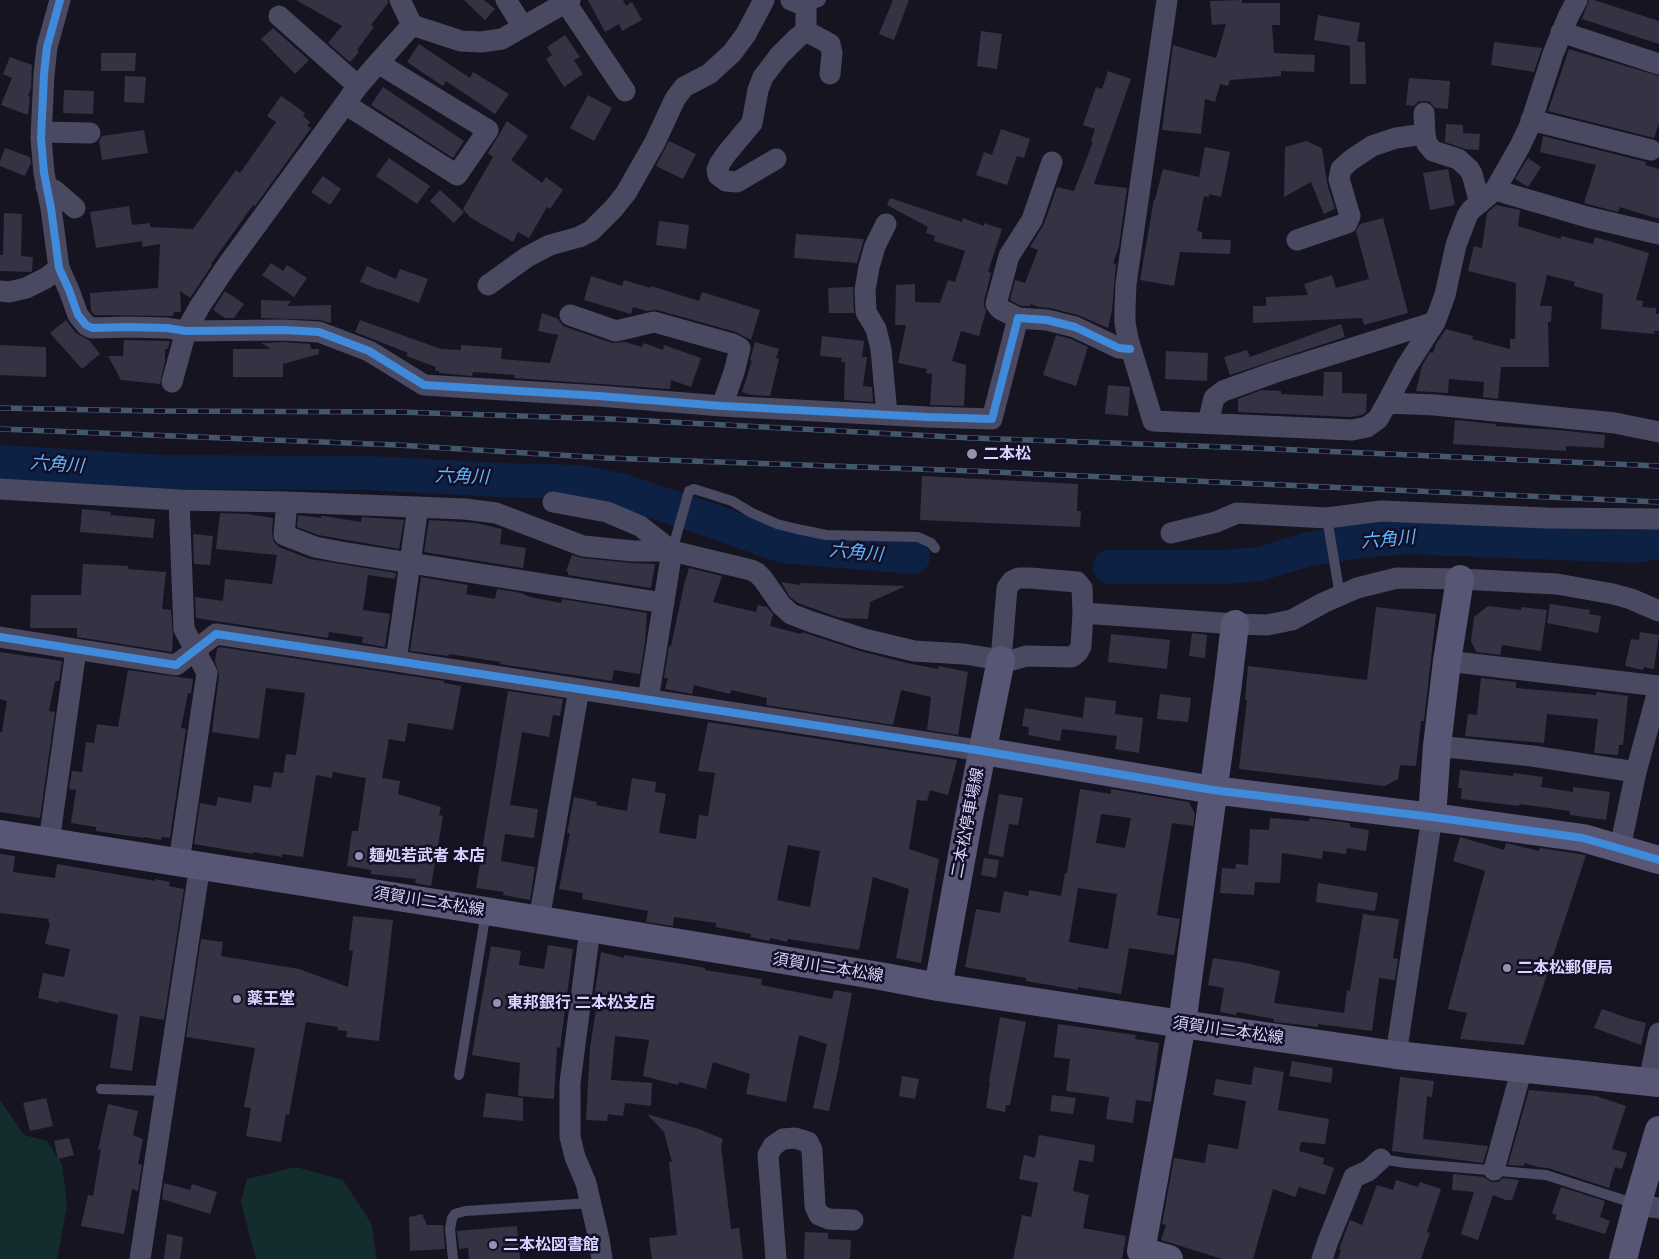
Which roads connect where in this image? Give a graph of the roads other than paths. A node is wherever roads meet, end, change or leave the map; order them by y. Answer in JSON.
{"nodes":[{"id":1,"x":60,"y":0,"type":"edge"},
{"id":2,"x":400,"y":0,"type":"edge"},
{"id":3,"x":506,"y":0,"type":"edge"},
{"id":4,"x":764,"y":0,"type":"edge"},
{"id":5,"x":1167,"y":0,"type":"edge"},
{"id":6,"x":1577,"y":0,"type":"edge"},
{"id":7,"x":566,"y":1,"type":"edge"},
{"id":8,"x":806,"y":2,"type":"edge"},
{"id":9,"x":279,"y":16,"type":"dead end"},
{"id":10,"x":412,"y":25,"type":"junction"},
{"id":11,"x":523,"y":27,"type":"junction"},
{"id":12,"x":806,"y":31,"type":"junction"},
{"id":13,"x":1561,"y":32,"type":"junction"},
{"id":14,"x":378,"y":63,"type":"junction"},
{"id":15,"x":1659,"y":64,"type":"edge"},
{"id":16,"x":830,"y":74,"type":"dead end"},
{"id":17,"x":358,"y":86,"type":"junction"},
{"id":18,"x":625,"y":90,"type":"dead end"},
{"id":19,"x":345,"y":104,"type":"junction"},
{"id":20,"x":1424,"y":113,"type":"dead end"},
{"id":21,"x":1531,"y":120,"type":"junction"},
{"id":22,"x":41,"y":132,"type":"junction"},
{"id":23,"x":90,"y":133,"type":"dead end"},
{"id":24,"x":1425,"y":134,"type":"junction"},
{"id":25,"x":1651,"y":150,"type":"dead end"},
{"id":26,"x":776,"y":159,"type":"dead end"},
{"id":27,"x":1052,"y":162,"type":"dead end"},
{"id":28,"x":46,"y":187,"type":"junction"},
{"id":29,"x":1487,"y":196,"type":"junction"},
{"id":30,"x":75,"y":208,"type":"dead end"},
{"id":31,"x":886,"y":224,"type":"dead end"},
{"id":32,"x":1659,"y":234,"type":"edge"},
{"id":33,"x":1298,"y":240,"type":"dead end"},
{"id":34,"x":59,"y":268,"type":"junction"},
{"id":35,"x":488,"y":285,"type":"dead end"},
{"id":36,"x":0,"y":291,"type":"edge"},
{"id":37,"x":570,"y":315,"type":"dead end"},
{"id":38,"x":1018,"y":318,"type":"junction"},
{"id":39,"x":1435,"y":322,"type":"junction"},
{"id":40,"x":186,"y":331,"type":"junction"},
{"id":41,"x":1130,"y":349,"type":"junction"},
{"id":42,"x":172,"y":382,"type":"dead end"},
{"id":43,"x":1387,"y":403,"type":"junction"},
{"id":44,"x":722,"y":406,"type":"junction"},
{"id":45,"x":887,"y":415,"type":"junction"},
{"id":46,"x":1208,"y":423,"type":"junction"},
{"id":47,"x":1659,"y":432,"type":"edge"},
{"id":48,"x":0,"y":489,"type":"edge"},
{"id":49,"x":179,"y":500,"type":"junction"},
{"id":50,"x":287,"y":502,"type":"junction"},
{"id":51,"x":553,"y":502,"type":"dead end"},
{"id":52,"x":418,"y":508,"type":"junction"},
{"id":53,"x":1659,"y":519,"type":"edge"},
{"id":54,"x":1328,"y":522,"type":"junction"},
{"id":55,"x":1171,"y":533,"type":"dead end"},
{"id":56,"x":935,"y":548,"type":"dead end"},
{"id":57,"x":672,"y":551,"type":"junction"},
{"id":58,"x":410,"y":562,"type":"junction"},
{"id":59,"x":1460,"y":579,"type":"junction"},
{"id":60,"x":1339,"y":588,"type":"junction"},
{"id":61,"x":664,"y":603,"type":"junction"},
{"id":62,"x":1659,"y":611,"type":"edge"},
{"id":63,"x":1083,"y":613,"type":"junction"},
{"id":64,"x":1235,"y":624,"type":"junction"},
{"id":65,"x":0,"y":637,"type":"edge"},
{"id":66,"x":76,"y":650,"type":"junction"},
{"id":67,"x":196,"y":650,"type":"junction"},
{"id":68,"x":396,"y":660,"type":"junction"},
{"id":69,"x":1002,"y":660,"type":"junction"},
{"id":70,"x":1447,"y":662,"type":"junction"},
{"id":71,"x":1659,"y":686,"type":"edge"},
{"id":72,"x":579,"y":690,"type":"junction"},
{"id":73,"x":648,"y":700,"type":"junction"},
{"id":74,"x":1437,"y":746,"type":"junction"},
{"id":75,"x":983,"y":752,"type":"junction"},
{"id":76,"x":1636,"y":772,"type":"junction"},
{"id":77,"x":1213,"y":790,"type":"junction"},
{"id":78,"x":1432,"y":817,"type":"junction"},
{"id":79,"x":0,"y":834,"type":"edge"},
{"id":80,"x":49,"y":842,"type":"junction"},
{"id":81,"x":1620,"y":848,"type":"junction"},
{"id":82,"x":1659,"y":860,"type":"edge"},
{"id":83,"x":190,"y":864,"type":"junction"},
{"id":84,"x":486,"y":911,"type":"junction"},
{"id":85,"x":539,"y":920,"type":"junction"},
{"id":86,"x":590,"y":929,"type":"junction"},
{"id":87,"x":938,"y":987,"type":"junction"},
{"id":88,"x":1182,"y":1024,"type":"junction"},
{"id":89,"x":1659,"y":1033,"type":"edge"},
{"id":90,"x":1396,"y":1055,"type":"junction"},
{"id":91,"x":1522,"y":1068,"type":"junction"},
{"id":92,"x":459,"y":1075,"type":"dead end"},
{"id":93,"x":1654,"y":1082,"type":"edge"},
{"id":94,"x":101,"y":1089,"type":"dead end"},
{"id":95,"x":165,"y":1090,"type":"junction"},
{"id":96,"x":1659,"y":1130,"type":"edge"},
{"id":97,"x":1381,"y":1159,"type":"joint"},
{"id":98,"x":1494,"y":1170,"type":"junction"},
{"id":99,"x":591,"y":1203,"type":"junction"},
{"id":100,"x":1648,"y":1206,"type":"edge"},
{"id":101,"x":853,"y":1220,"type":"dead end"},
{"id":102,"x":1134,"y":1255,"type":"edge"},
{"id":103,"x":140,"y":1259,"type":"edge"},
{"id":104,"x":453,"y":1259,"type":"edge"},
{"id":105,"x":602,"y":1259,"type":"edge"},
{"id":106,"x":776,"y":1259,"type":"edge"},
{"id":107,"x":1169,"y":1259,"type":"edge"},
{"id":108,"x":1322,"y":1259,"type":"edge"},
{"id":109,"x":1623,"y":1259,"type":"edge"}],
"edges":[{"from":1,"to":22,"type":"street"},
{"from":2,"to":10,"type":"street"},
{"from":3,"to":11,"type":"street"},
{"from":4,"to":35,"type":"street"},
{"from":5,"to":41,"type":"street"},
{"from":6,"to":13,"type":"street"},
{"from":7,"to":11,"type":"street"},
{"from":7,"to":18,"type":"street"},
{"from":8,"to":12,"type":"street"},
{"from":9,"to":17,"type":"street"},
{"from":10,"to":11,"type":"street"},
{"from":10,"to":14,"type":"street"},
{"from":12,"to":16,"type":"street"},
{"from":12,"to":26,"type":"street"},
{"from":13,"to":15,"type":"street"},
{"from":13,"to":21,"type":"street"},
{"from":14,"to":17,"type":"street"},
{"from":14,"to":19,"type":"street"},
{"from":17,"to":19,"type":"street"},
{"from":19,"to":40,"type":"street"},
{"from":20,"to":24,"type":"street"},
{"from":21,"to":25,"type":"street"},
{"from":21,"to":29,"type":"street"},
{"from":22,"to":23,"type":"street"},
{"from":22,"to":28,"type":"street"},
{"from":24,"to":29,"type":"street"},
{"from":24,"to":33,"type":"street"},
{"from":27,"to":38,"type":"street"},
{"from":28,"to":30,"type":"street"},
{"from":28,"to":34,"type":"street"},
{"from":29,"to":32,"type":"street"},
{"from":29,"to":39,"type":"street"},
{"from":31,"to":45,"type":"street"},
{"from":34,"to":36,"type":"street"},
{"from":34,"to":40,"type":"street"},
{"from":37,"to":44,"type":"street"},
{"from":38,"to":41,"type":"street"},
{"from":38,"to":45,"type":"street"},
{"from":39,"to":43,"type":"street"},
{"from":39,"to":46,"type":"street"},
{"from":40,"to":42,"type":"street"},
{"from":40,"to":44,"type":"street"},
{"from":41,"to":46,"type":"street"},
{"from":43,"to":46,"type":"street"},
{"from":43,"to":47,"type":"street"},
{"from":44,"to":45,"type":"street"},
{"from":48,"to":49,"type":"street"},
{"from":49,"to":50,"type":"street"},
{"from":49,"to":67,"type":"street"},
{"from":50,"to":52,"type":"street"},
{"from":50,"to":58,"type":"street"},
{"from":51,"to":57,"type":"street"},
{"from":52,"to":57,"type":"street"},
{"from":52,"to":58,"type":"street"},
{"from":53,"to":54,"type":"street"},
{"from":54,"to":55,"type":"street"},
{"from":54,"to":60,"type":"lane"},
{"from":56,"to":57,"type":"lane"},
{"from":57,"to":61,"type":"street"},
{"from":57,"to":69,"type":"street"},
{"from":58,"to":61,"type":"street"},
{"from":58,"to":68,"type":"street"},
{"from":59,"to":60,"type":"street"},
{"from":59,"to":62,"type":"street"},
{"from":59,"to":70,"type":"main road"},
{"from":60,"to":64,"type":"street"},
{"from":61,"to":73,"type":"street"},
{"from":63,"to":64,"type":"street"},
{"from":63,"to":69,"type":"street"},
{"from":63,"to":69,"type":"street"},
{"from":64,"to":77,"type":"main road"},
{"from":65,"to":66,"type":"street"},
{"from":66,"to":67,"type":"street"},
{"from":66,"to":80,"type":"street"},
{"from":67,"to":68,"type":"street"},
{"from":67,"to":83,"type":"street"},
{"from":68,"to":72,"type":"street"},
{"from":69,"to":75,"type":"main road","name":"二本松停車場線"},
{"from":70,"to":71,"type":"street"},
{"from":70,"to":74,"type":"main road"},
{"from":71,"to":76,"type":"street"},
{"from":72,"to":73,"type":"street"},
{"from":72,"to":85,"type":"street"},
{"from":73,"to":75,"type":"street"},
{"from":74,"to":76,"type":"street"},
{"from":74,"to":78,"type":"main road"},
{"from":75,"to":77,"type":"main road"},
{"from":75,"to":87,"type":"main road","name":"二本松停車場線"},
{"from":76,"to":81,"type":"street"},
{"from":77,"to":78,"type":"main road"},
{"from":77,"to":88,"type":"main road"},
{"from":78,"to":81,"type":"main road"},
{"from":78,"to":90,"type":"street"},
{"from":79,"to":80,"type":"main road","name":"須賀川二本松線"},
{"from":80,"to":83,"type":"main road","name":"須賀川二本松線"},
{"from":81,"to":82,"type":"main road"},
{"from":83,"to":84,"type":"main road","name":"須賀川二本松線"},
{"from":83,"to":95,"type":"street"},
{"from":84,"to":85,"type":"main road","name":"須賀川二本松線"},
{"from":84,"to":92,"type":"lane"},
{"from":85,"to":86,"type":"main road","name":"須賀川二本松線"},
{"from":86,"to":87,"type":"main road","name":"須賀川二本松線"},
{"from":86,"to":99,"type":"street"},
{"from":87,"to":88,"type":"main road","name":"須賀川二本松線"},
{"from":88,"to":90,"type":"main road","name":"須賀川二本松線"},
{"from":88,"to":102,"type":"main road"},
{"from":89,"to":93,"type":"street"},
{"from":90,"to":91,"type":"main road","name":"須賀川二本松線"},
{"from":91,"to":93,"type":"main road","name":"須賀川二本松線"},
{"from":91,"to":98,"type":"street"},
{"from":94,"to":95,"type":"lane"},
{"from":95,"to":103,"type":"street"},
{"from":96,"to":100,"type":"main road"},
{"from":97,"to":98,"type":"lane"},
{"from":97,"to":108,"type":"street"},
{"from":98,"to":100,"type":"lane"},
{"from":99,"to":104,"type":"lane"},
{"from":99,"to":105,"type":"street"},
{"from":100,"to":109,"type":"main road"},
{"from":101,"to":106,"type":"street"},
{"from":102,"to":107,"type":"main road"}]}
